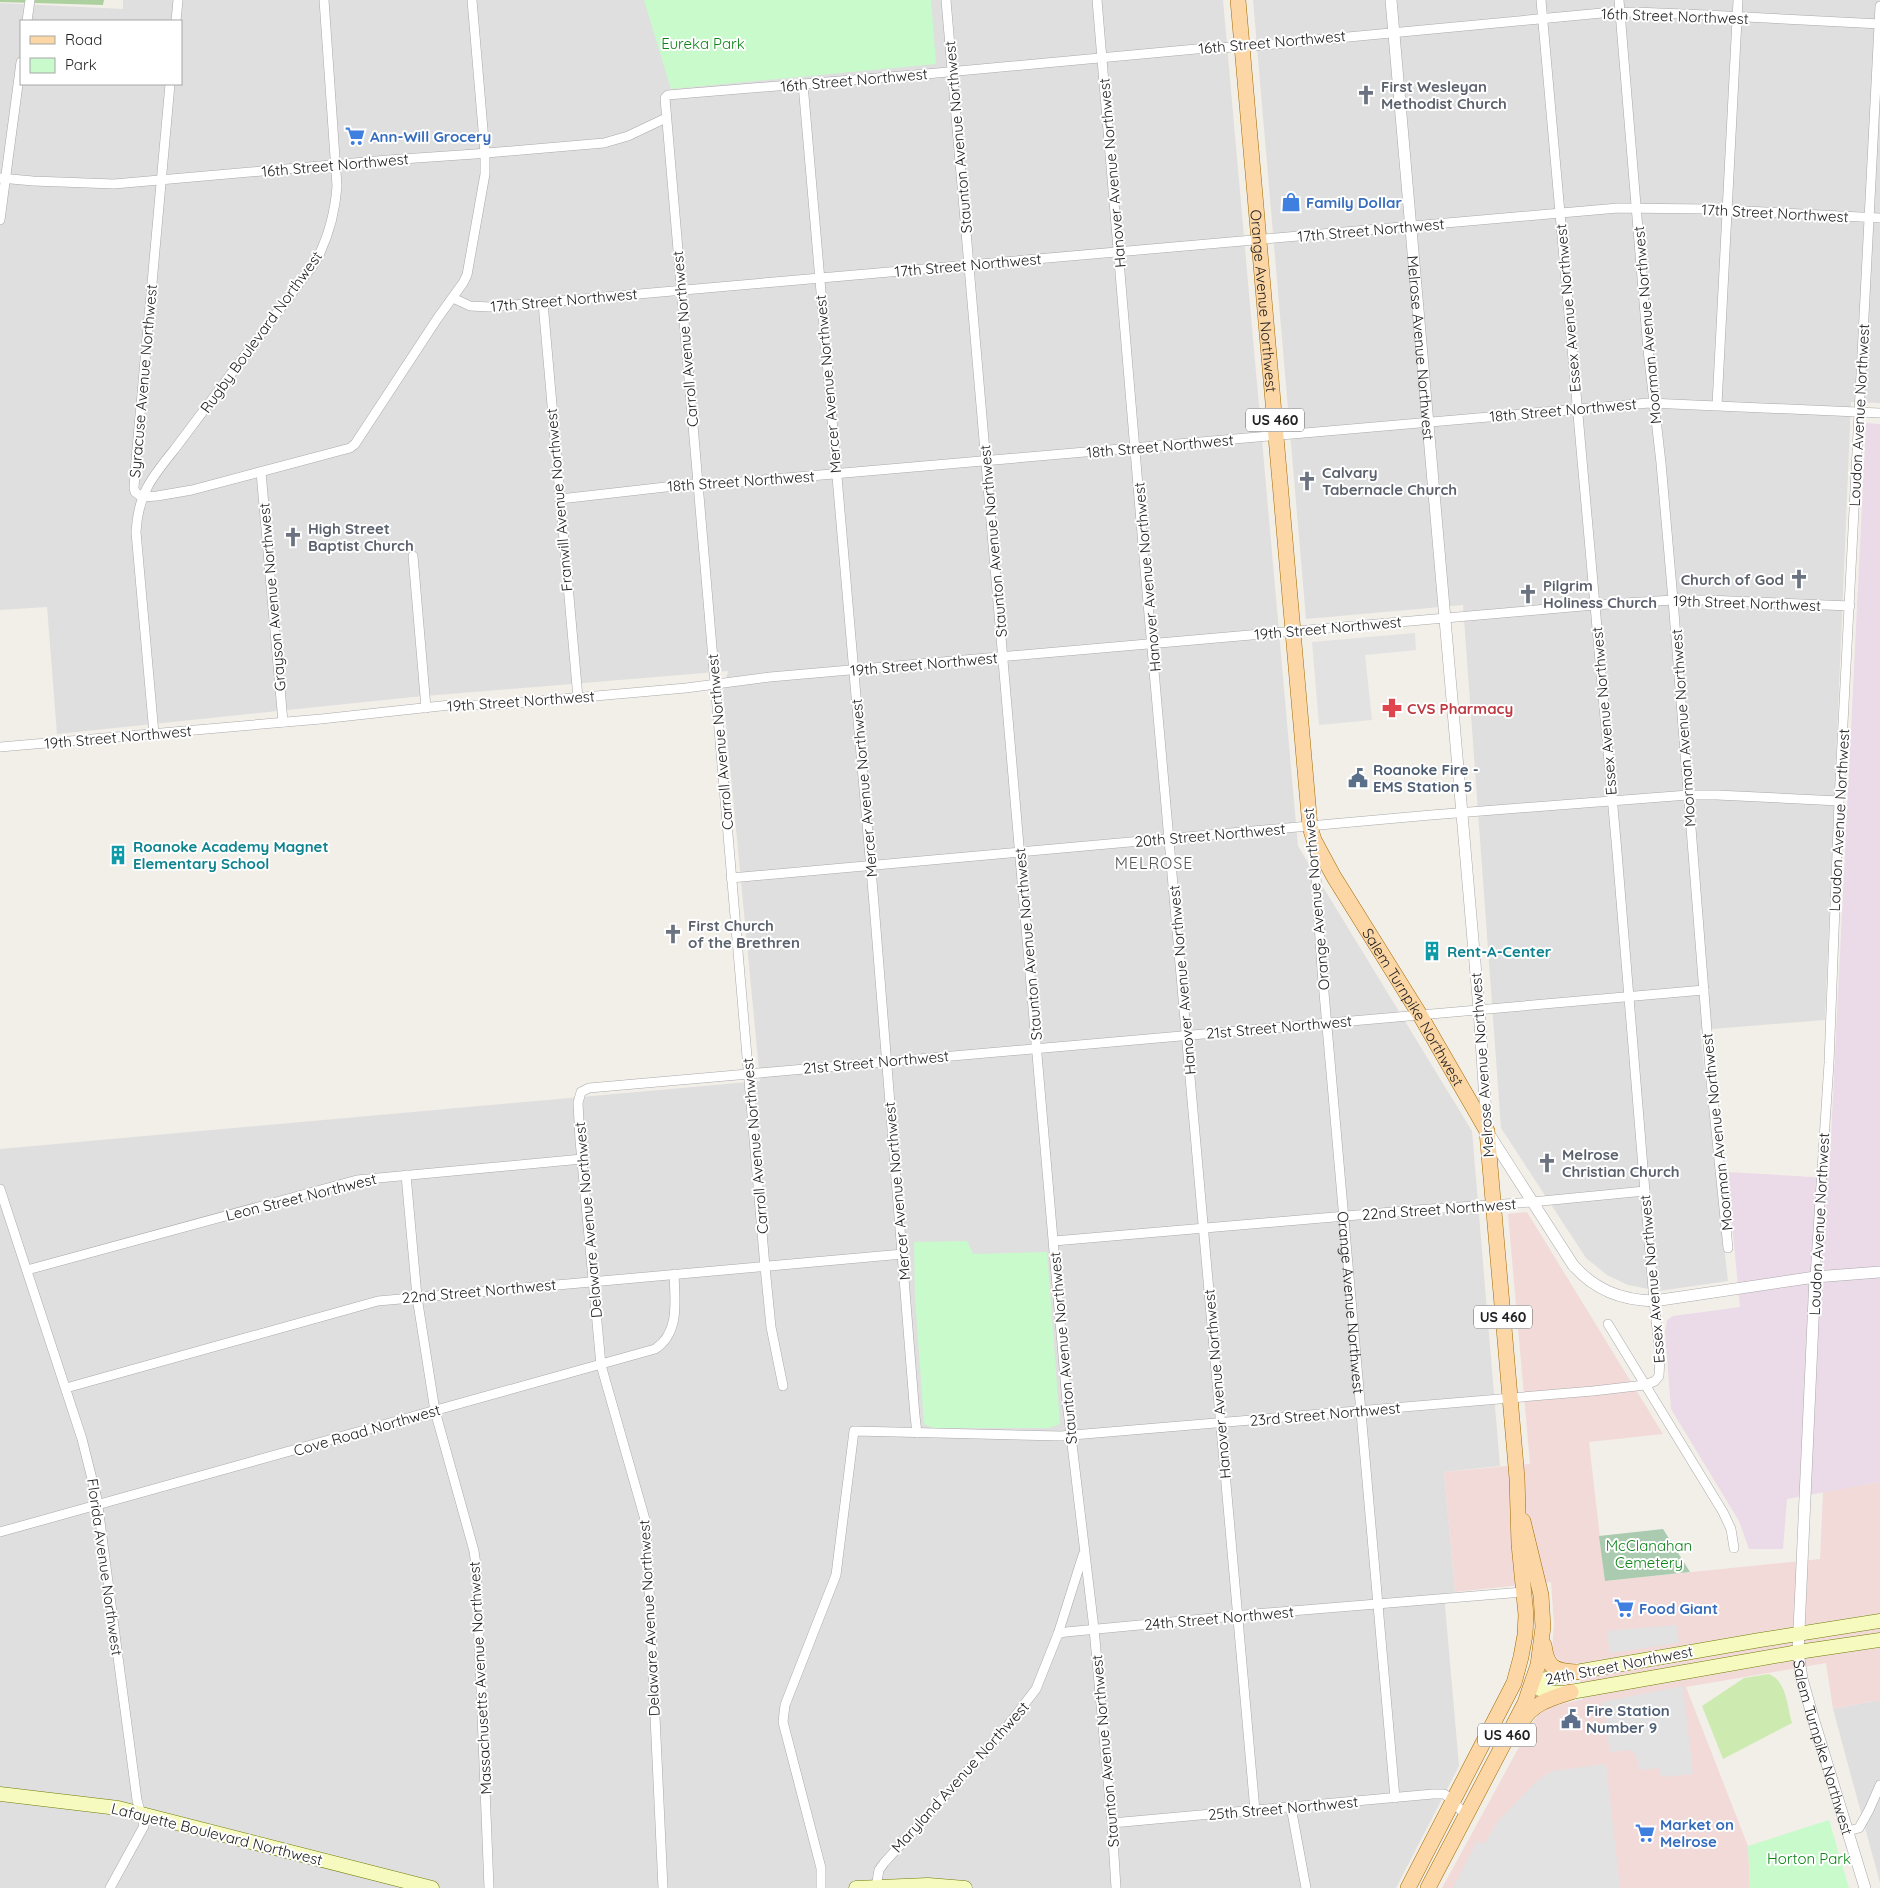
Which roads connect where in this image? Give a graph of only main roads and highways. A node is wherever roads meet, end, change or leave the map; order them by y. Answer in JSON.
{"nodes":[{"id":1,"x":1238,"y":0,"type":"edge"},
{"id":2,"x":1312,"y":833,"type":"joint"},
{"id":3,"x":1486,"y":1131,"type":"joint"},
{"id":4,"x":1518,"y":1502,"type":"junction"},
{"id":5,"x":1523,"y":1592,"type":"junction"},
{"id":6,"x":1880,"y":1621,"type":"edge"},
{"id":7,"x":1542,"y":1638,"type":"junction"},
{"id":8,"x":1880,"y":1640,"type":"edge"},
{"id":9,"x":1576,"y":1672,"type":"junction"},
{"id":10,"x":1532,"y":1682,"type":"junction"},
{"id":11,"x":1571,"y":1692,"type":"junction"},
{"id":12,"x":1502,"y":1706,"type":"junction"},
{"id":13,"x":1480,"y":1787,"type":"junction"},
{"id":14,"x":0,"y":1794,"type":"edge"},
{"id":15,"x":876,"y":1887,"type":"edge"},
{"id":16,"x":432,"y":1888,"type":"edge"},
{"id":17,"x":856,"y":1888,"type":"edge"},
{"id":18,"x":965,"y":1888,"type":"edge"},
{"id":19,"x":1408,"y":1888,"type":"edge"},
{"id":20,"x":1428,"y":1888,"type":"edge"}],
"edges":[{"from":1,"to":2,"type":"main road","name":"Orange Avenue Northwest","number":"US 460"},
{"from":2,"to":3,"type":"main road","name":"Salem Turnpike Northwest","number":"US 460"},
{"from":3,"to":4,"type":"main road","name":"Melrose Avenue Northwest","number":"US 460"},
{"from":4,"to":5,"type":"main road","name":"Melrose Avenue Northwest","number":"US 460"},
{"from":4,"to":7,"type":"main road","name":"Melrose Avenue Northwest","number":"US 460"},
{"from":5,"to":10,"type":"main road"},
{"from":5,"to":12,"type":"main road","name":"Melrose Avenue Northwest","number":"US 460"},
{"from":6,"to":9,"type":"main road","name":"24th Street Northwest"},
{"from":7,"to":9,"type":"main road"},
{"from":7,"to":10,"type":"main road","name":"Melrose Avenue Northwest","number":"US 460"},
{"from":8,"to":11,"type":"main road","name":"24th Street Northwest"},
{"from":9,"to":10,"type":"main road","name":"24th Street Northwest"},
{"from":10,"to":11,"type":"main road","name":"24th Street Northwest"},
{"from":10,"to":12,"type":"main road"},
{"from":10,"to":13,"type":"main road","name":"Melrose Avenue Northwest","number":"US 460"},
{"from":11,"to":13,"type":"main road"},
{"from":12,"to":19,"type":"main road","name":"Melrose Avenue Northwest","number":"US 460"},
{"from":13,"to":20,"type":"main road","name":"Melrose Avenue Northwest","number":"US 460"},
{"from":14,"to":16,"type":"main road","name":"Lafayette Boulevard Northwest"},
{"from":15,"to":17,"type":"main road"},
{"from":15,"to":18,"type":"main road"}]}
